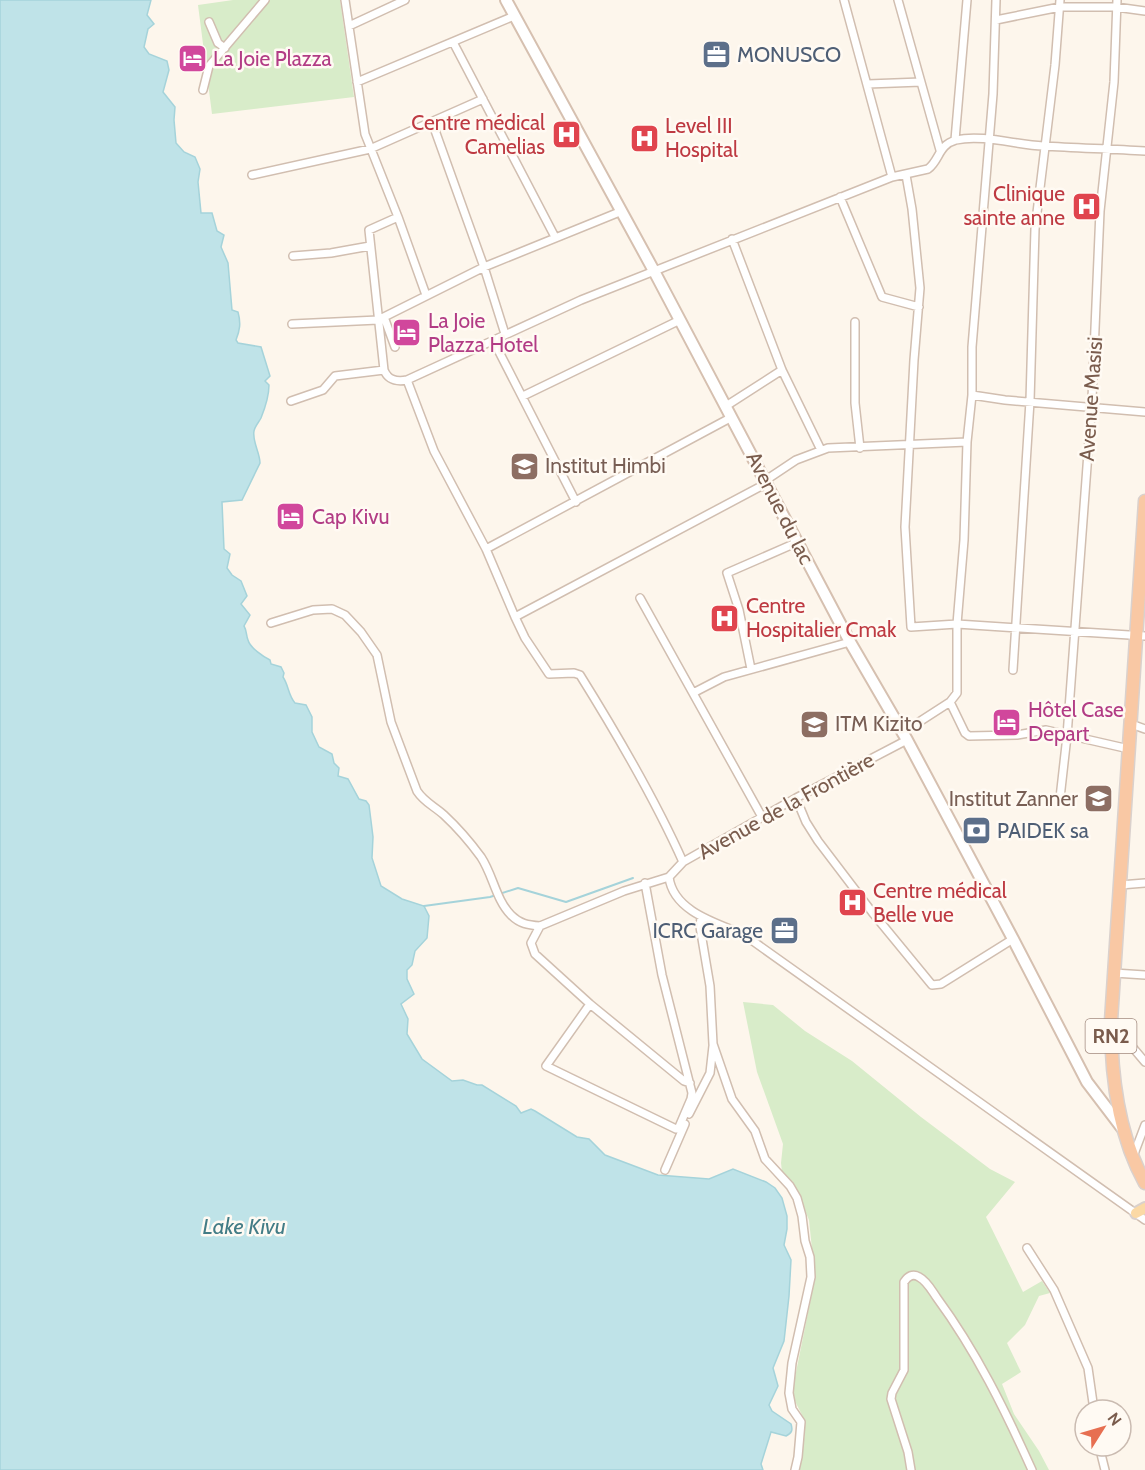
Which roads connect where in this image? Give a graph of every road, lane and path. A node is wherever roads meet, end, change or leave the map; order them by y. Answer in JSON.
{"nodes":[{"id":1,"x":265,"y":0,"type":"edge"},
{"id":2,"x":345,"y":0,"type":"edge"},
{"id":3,"x":405,"y":0,"type":"edge"},
{"id":4,"x":506,"y":0,"type":"edge"},
{"id":5,"x":844,"y":0,"type":"edge"},
{"id":6,"x":898,"y":0,"type":"edge"},
{"id":7,"x":967,"y":0,"type":"edge"},
{"id":8,"x":996,"y":0,"type":"edge"},
{"id":9,"x":1060,"y":4,"type":"edge"},
{"id":10,"x":1117,"y":4,"type":"edge"},
{"id":11,"x":1145,"y":11,"type":"edge"},
{"id":12,"x":514,"y":16,"type":"junction"},
{"id":13,"x":996,"y":20,"type":"junction"},
{"id":14,"x":209,"y":22,"type":"dead end"},
{"id":15,"x":349,"y":26,"type":"junction"},
{"id":16,"x":453,"y":42,"type":"junction"},
{"id":17,"x":225,"y":48,"type":"junction"},
{"id":18,"x":357,"y":82,"type":"junction"},
{"id":19,"x":921,"y":82,"type":"junction"},
{"id":20,"x":868,"y":84,"type":"junction"},
{"id":21,"x":203,"y":90,"type":"dead end"},
{"id":22,"x":483,"y":99,"type":"junction"},
{"id":23,"x":432,"y":122,"type":"junction"},
{"id":24,"x":989,"y":139,"type":"junction"},
{"id":25,"x":955,"y":140,"type":"junction"},
{"id":26,"x":1044,"y":146,"type":"junction"},
{"id":27,"x":370,"y":149,"type":"junction"},
{"id":28,"x":1107,"y":149,"type":"junction"},
{"id":29,"x":940,"y":150,"type":"junction"},
{"id":30,"x":1145,"y":151,"type":"edge"},
{"id":31,"x":906,"y":175,"type":"junction"},
{"id":32,"x":252,"y":176,"type":"dead end"},
{"id":33,"x":892,"y":177,"type":"junction"},
{"id":34,"x":840,"y":197,"type":"junction"},
{"id":35,"x":622,"y":212,"type":"junction"},
{"id":36,"x":399,"y":217,"type":"junction"},
{"id":37,"x":555,"y":237,"type":"junction"},
{"id":38,"x":732,"y":239,"type":"junction"},
{"id":39,"x":370,"y":246,"type":"junction"},
{"id":40,"x":293,"y":256,"type":"dead end"},
{"id":41,"x":484,"y":267,"type":"junction"},
{"id":42,"x":654,"y":271,"type":"junction"},
{"id":43,"x":426,"y":295,"type":"junction"},
{"id":44,"x":919,"y":307,"type":"junction"},
{"id":45,"x":381,"y":319,"type":"junction"},
{"id":46,"x":680,"y":321,"type":"junction"},
{"id":47,"x":855,"y":322,"type":"dead end"},
{"id":48,"x":292,"y":324,"type":"dead end"},
{"id":49,"x":505,"y":334,"type":"junction"},
{"id":50,"x":493,"y":340,"type":"junction"},
{"id":51,"x":395,"y":347,"type":"dead end"},
{"id":52,"x":384,"y":370,"type":"junction"},
{"id":53,"x":782,"y":370,"type":"junction"},
{"id":54,"x":406,"y":380,"type":"junction"},
{"id":55,"x":972,"y":395,"type":"junction"},
{"id":56,"x":523,"y":396,"type":"junction"},
{"id":57,"x":291,"y":401,"type":"dead end"},
{"id":58,"x":1030,"y":401,"type":"junction"},
{"id":59,"x":726,"y":406,"type":"junction"},
{"id":60,"x":1092,"y":406,"type":"junction"},
{"id":61,"x":1145,"y":412,"type":"edge"},
{"id":62,"x":732,"y":417,"type":"junction"},
{"id":63,"x":967,"y":442,"type":"junction"},
{"id":64,"x":911,"y":444,"type":"junction"},
{"id":65,"x":860,"y":447,"type":"junction"},
{"id":66,"x":821,"y":450,"type":"junction"},
{"id":67,"x":766,"y":481,"type":"junction"},
{"id":68,"x":1145,"y":501,"type":"edge"},
{"id":69,"x":576,"y":502,"type":"junction"},
{"id":70,"x":798,"y":542,"type":"junction"},
{"id":71,"x":486,"y":549,"type":"junction"},
{"id":72,"x":640,"y":598,"type":"dead end"},
{"id":73,"x":1142,"y":602,"type":"edge"},
{"id":74,"x":515,"y":617,"type":"junction"},
{"id":75,"x":271,"y":623,"type":"dead end"},
{"id":76,"x":957,"y":624,"type":"junction"},
{"id":77,"x":1015,"y":627,"type":"junction"},
{"id":78,"x":1075,"y":631,"type":"junction"},
{"id":79,"x":1141,"y":636,"type":"edge"},
{"id":80,"x":850,"y":642,"type":"junction"},
{"id":81,"x":751,"y":669,"type":"junction"},
{"id":82,"x":1013,"y":670,"type":"dead end"},
{"id":83,"x":693,"y":693,"type":"junction"},
{"id":84,"x":950,"y":702,"type":"junction"},
{"id":85,"x":1131,"y":724,"type":"junction"},
{"id":86,"x":1145,"y":729,"type":"edge"},
{"id":87,"x":905,"y":736,"type":"junction"},
{"id":88,"x":1067,"y":736,"type":"junction"},
{"id":89,"x":1129,"y":748,"type":"junction"},
{"id":90,"x":796,"y":798,"type":"junction"},
{"id":91,"x":1060,"y":798,"type":"dead end"},
{"id":92,"x":762,"y":818,"type":"junction"},
{"id":93,"x":683,"y":862,"type":"junction"},
{"id":94,"x":669,"y":878,"type":"junction"},
{"id":95,"x":645,"y":883,"type":"junction"},
{"id":96,"x":1145,"y":883,"type":"edge"},
{"id":97,"x":1120,"y":885,"type":"junction"},
{"id":98,"x":701,"y":917,"type":"junction"},
{"id":99,"x":540,"y":926,"type":"junction"},
{"id":100,"x":1013,"y":939,"type":"junction"},
{"id":101,"x":1114,"y":974,"type":"junction"},
{"id":102,"x":1145,"y":975,"type":"edge"},
{"id":103,"x":590,"y":1004,"type":"junction"},
{"id":104,"x":1111,"y":1021,"type":"junction"},
{"id":105,"x":714,"y":1044,"type":"junction"},
{"id":106,"x":1145,"y":1062,"type":"edge"},
{"id":107,"x":690,"y":1083,"type":"junction"},
{"id":108,"x":1145,"y":1125,"type":"edge"},
{"id":109,"x":1125,"y":1132,"type":"junction"},
{"id":110,"x":1132,"y":1160,"type":"junction"},
{"id":111,"x":665,"y":1170,"type":"dead end"},
{"id":112,"x":1145,"y":1183,"type":"edge"},
{"id":113,"x":1142,"y":1214,"type":"edge"},
{"id":114,"x":1028,"y":1248,"type":"dead end"},
{"id":115,"x":1092,"y":1398,"type":"edge"},
{"id":116,"x":795,"y":1470,"type":"edge"},
{"id":117,"x":911,"y":1470,"type":"edge"},
{"id":118,"x":1032,"y":1470,"type":"edge"}],
"edges":[{"from":1,"to":17,"type":"street"},
{"from":2,"to":15,"type":"street"},
{"from":3,"to":15,"type":"street"},
{"from":4,"to":12,"type":"main road","name":"Avenue du lac"},
{"from":5,"to":20,"type":"street"},
{"from":6,"to":19,"type":"street"},
{"from":7,"to":25,"type":"street"},
{"from":8,"to":13,"type":"street"},
{"from":9,"to":10,"type":"street"},
{"from":9,"to":13,"type":"street"},
{"from":9,"to":26,"type":"street"},
{"from":10,"to":11,"type":"street"},
{"from":10,"to":28,"type":"street","name":"Avenue Masisi"},
{"from":12,"to":16,"type":"street"},
{"from":12,"to":35,"type":"main road","name":"Avenue du lac"},
{"from":13,"to":24,"type":"street"},
{"from":14,"to":17,"type":"street"},
{"from":15,"to":18,"type":"street"},
{"from":16,"to":18,"type":"street"},
{"from":16,"to":22,"type":"street"},
{"from":17,"to":21,"type":"street"},
{"from":18,"to":27,"type":"street"},
{"from":19,"to":20,"type":"street"},
{"from":19,"to":29,"type":"street"},
{"from":20,"to":33,"type":"street"},
{"from":22,"to":23,"type":"street"},
{"from":22,"to":37,"type":"street"},
{"from":23,"to":27,"type":"street"},
{"from":23,"to":41,"type":"street"},
{"from":24,"to":25,"type":"street"},
{"from":24,"to":26,"type":"street"},
{"from":24,"to":55,"type":"street"},
{"from":25,"to":29,"type":"street"},
{"from":26,"to":28,"type":"street"},
{"from":26,"to":58,"type":"street"},
{"from":27,"to":32,"type":"street"},
{"from":27,"to":36,"type":"street"},
{"from":28,"to":30,"type":"street"},
{"from":28,"to":60,"type":"street","name":"Avenue Masisi"},
{"from":29,"to":31,"type":"street"},
{"from":31,"to":33,"type":"street"},
{"from":31,"to":44,"type":"street"},
{"from":33,"to":34,"type":"street"},
{"from":34,"to":38,"type":"street"},
{"from":34,"to":44,"type":"street"},
{"from":35,"to":37,"type":"street"},
{"from":35,"to":42,"type":"main road","name":"Avenue du lac"},
{"from":36,"to":39,"type":"street"},
{"from":36,"to":43,"type":"street"},
{"from":37,"to":41,"type":"street"},
{"from":38,"to":42,"type":"street"},
{"from":38,"to":53,"type":"street"},
{"from":39,"to":40,"type":"street"},
{"from":39,"to":45,"type":"street"},
{"from":41,"to":43,"type":"street"},
{"from":41,"to":49,"type":"street"},
{"from":42,"to":46,"type":"main road","name":"Avenue du lac"},
{"from":42,"to":49,"type":"street"},
{"from":43,"to":45,"type":"street"},
{"from":44,"to":64,"type":"street"},
{"from":45,"to":48,"type":"street"},
{"from":45,"to":51,"type":"street"},
{"from":45,"to":52,"type":"street"},
{"from":46,"to":56,"type":"street"},
{"from":46,"to":59,"type":"main road","name":"Avenue du lac"},
{"from":47,"to":65,"type":"street"},
{"from":49,"to":50,"type":"street"},
{"from":50,"to":54,"type":"street"},
{"from":50,"to":56,"type":"street"},
{"from":52,"to":54,"type":"street"},
{"from":52,"to":57,"type":"street"},
{"from":53,"to":59,"type":"street"},
{"from":53,"to":66,"type":"street"},
{"from":54,"to":71,"type":"street"},
{"from":55,"to":58,"type":"street"},
{"from":55,"to":63,"type":"street"},
{"from":56,"to":69,"type":"street"},
{"from":58,"to":60,"type":"street"},
{"from":58,"to":77,"type":"street"},
{"from":59,"to":62,"type":"main road","name":"Avenue du lac"},
{"from":60,"to":61,"type":"street"},
{"from":60,"to":78,"type":"street","name":"Avenue Masisi"},
{"from":62,"to":67,"type":"main road","name":"Avenue du lac"},
{"from":62,"to":69,"type":"street"},
{"from":63,"to":64,"type":"street"},
{"from":63,"to":76,"type":"street"},
{"from":64,"to":65,"type":"street"},
{"from":64,"to":76,"type":"street"},
{"from":65,"to":66,"type":"street"},
{"from":66,"to":67,"type":"street"},
{"from":67,"to":70,"type":"main road","name":"Avenue du lac"},
{"from":67,"to":74,"type":"street"},
{"from":68,"to":73,"type":"highway","number":"RN2"},
{"from":69,"to":71,"type":"street"},
{"from":70,"to":80,"type":"main road","name":"Avenue du lac"},
{"from":70,"to":81,"type":"street"},
{"from":71,"to":74,"type":"street"},
{"from":72,"to":83,"type":"street"},
{"from":73,"to":79,"type":"highway","number":"RN2"},
{"from":74,"to":93,"type":"street"},
{"from":75,"to":99,"type":"street"},
{"from":76,"to":77,"type":"street"},
{"from":76,"to":84,"type":"street"},
{"from":77,"to":78,"type":"street"},
{"from":77,"to":82,"type":"street"},
{"from":78,"to":79,"type":"street"},
{"from":78,"to":88,"type":"street","name":"Avenue Masisi"},
{"from":79,"to":85,"type":"highway","number":"RN2"},
{"from":80,"to":81,"type":"street"},
{"from":80,"to":87,"type":"main road","name":"Avenue du lac"},
{"from":81,"to":83,"type":"street"},
{"from":83,"to":92,"type":"street"},
{"from":84,"to":87,"type":"street","name":"Avenue de la Frontière"},
{"from":84,"to":88,"type":"street"},
{"from":85,"to":86,"type":"street"},
{"from":85,"to":89,"type":"highway","number":"RN2"},
{"from":87,"to":90,"type":"street","name":"Avenue de la Frontière"},
{"from":87,"to":100,"type":"main road","name":"Avenue du lac"},
{"from":88,"to":89,"type":"street"},
{"from":88,"to":91,"type":"street","name":"Avenue Masisi"},
{"from":89,"to":97,"type":"highway","number":"RN2"},
{"from":90,"to":92,"type":"street","name":"Avenue de la Frontière"},
{"from":90,"to":100,"type":"street"},
{"from":92,"to":93,"type":"street","name":"Avenue de la Frontière"},
{"from":93,"to":94,"type":"street","name":"Avenue de la Frontière"},
{"from":94,"to":95,"type":"street"},
{"from":94,"to":98,"type":"street"},
{"from":95,"to":99,"type":"street"},
{"from":95,"to":107,"type":"street"},
{"from":96,"to":97,"type":"street"},
{"from":97,"to":101,"type":"highway","number":"RN2"},
{"from":98,"to":105,"type":"street"},
{"from":98,"to":113,"type":"street"},
{"from":99,"to":103,"type":"street"},
{"from":100,"to":109,"type":"main road","name":"Avenue du lac"},
{"from":101,"to":102,"type":"street"},
{"from":101,"to":104,"type":"highway","number":"RN2"},
{"from":103,"to":107,"type":"street"},
{"from":103,"to":107,"type":"street"},
{"from":104,"to":106,"type":"street"},
{"from":104,"to":109,"type":"highway","number":"RN2"},
{"from":105,"to":111,"type":"street"},
{"from":105,"to":116,"type":"street"},
{"from":108,"to":110,"type":"street"},
{"from":109,"to":110,"type":"highway","number":"RN2"},
{"from":110,"to":112,"type":"highway","number":"RN2"},
{"from":114,"to":115,"type":"street"},
{"from":117,"to":118,"type":"street"}]}
